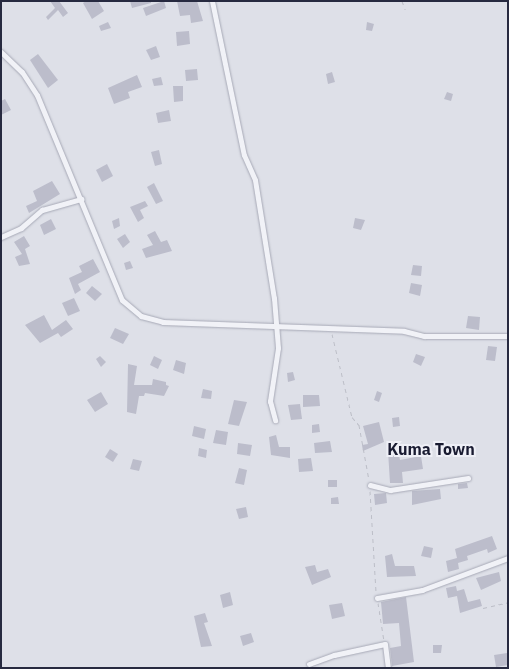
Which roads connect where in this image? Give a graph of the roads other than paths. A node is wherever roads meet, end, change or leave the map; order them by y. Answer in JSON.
{"nodes":[{"id":1,"x":212,"y":1,"type":"edge"},
{"id":2,"x":1,"y":52,"type":"edge"},
{"id":3,"x":81,"y":199,"type":"junction"},
{"id":4,"x":1,"y":237,"type":"edge"},
{"id":5,"x":276,"y":326,"type":"junction"},
{"id":6,"x":508,"y":336,"type":"edge"},
{"id":7,"x":275,"y":420,"type":"dead end"},
{"id":8,"x":468,"y":478,"type":"dead end"},
{"id":9,"x":370,"y":485,"type":"road end"},
{"id":10,"x":508,"y":558,"type":"edge"},
{"id":11,"x":377,"y":598,"type":"road end"},
{"id":12,"x":309,"y":664,"type":"dead end"},
{"id":13,"x":388,"y":668,"type":"edge"}],
"edges":[{"from":1,"to":5,"type":"street"},
{"from":2,"to":3,"type":"street"},
{"from":3,"to":4,"type":"street"},
{"from":3,"to":5,"type":"street"},
{"from":5,"to":6,"type":"street"},
{"from":5,"to":7,"type":"street"},
{"from":8,"to":9,"type":"street"},
{"from":10,"to":11,"type":"street"},
{"from":12,"to":13,"type":"street"}]}
